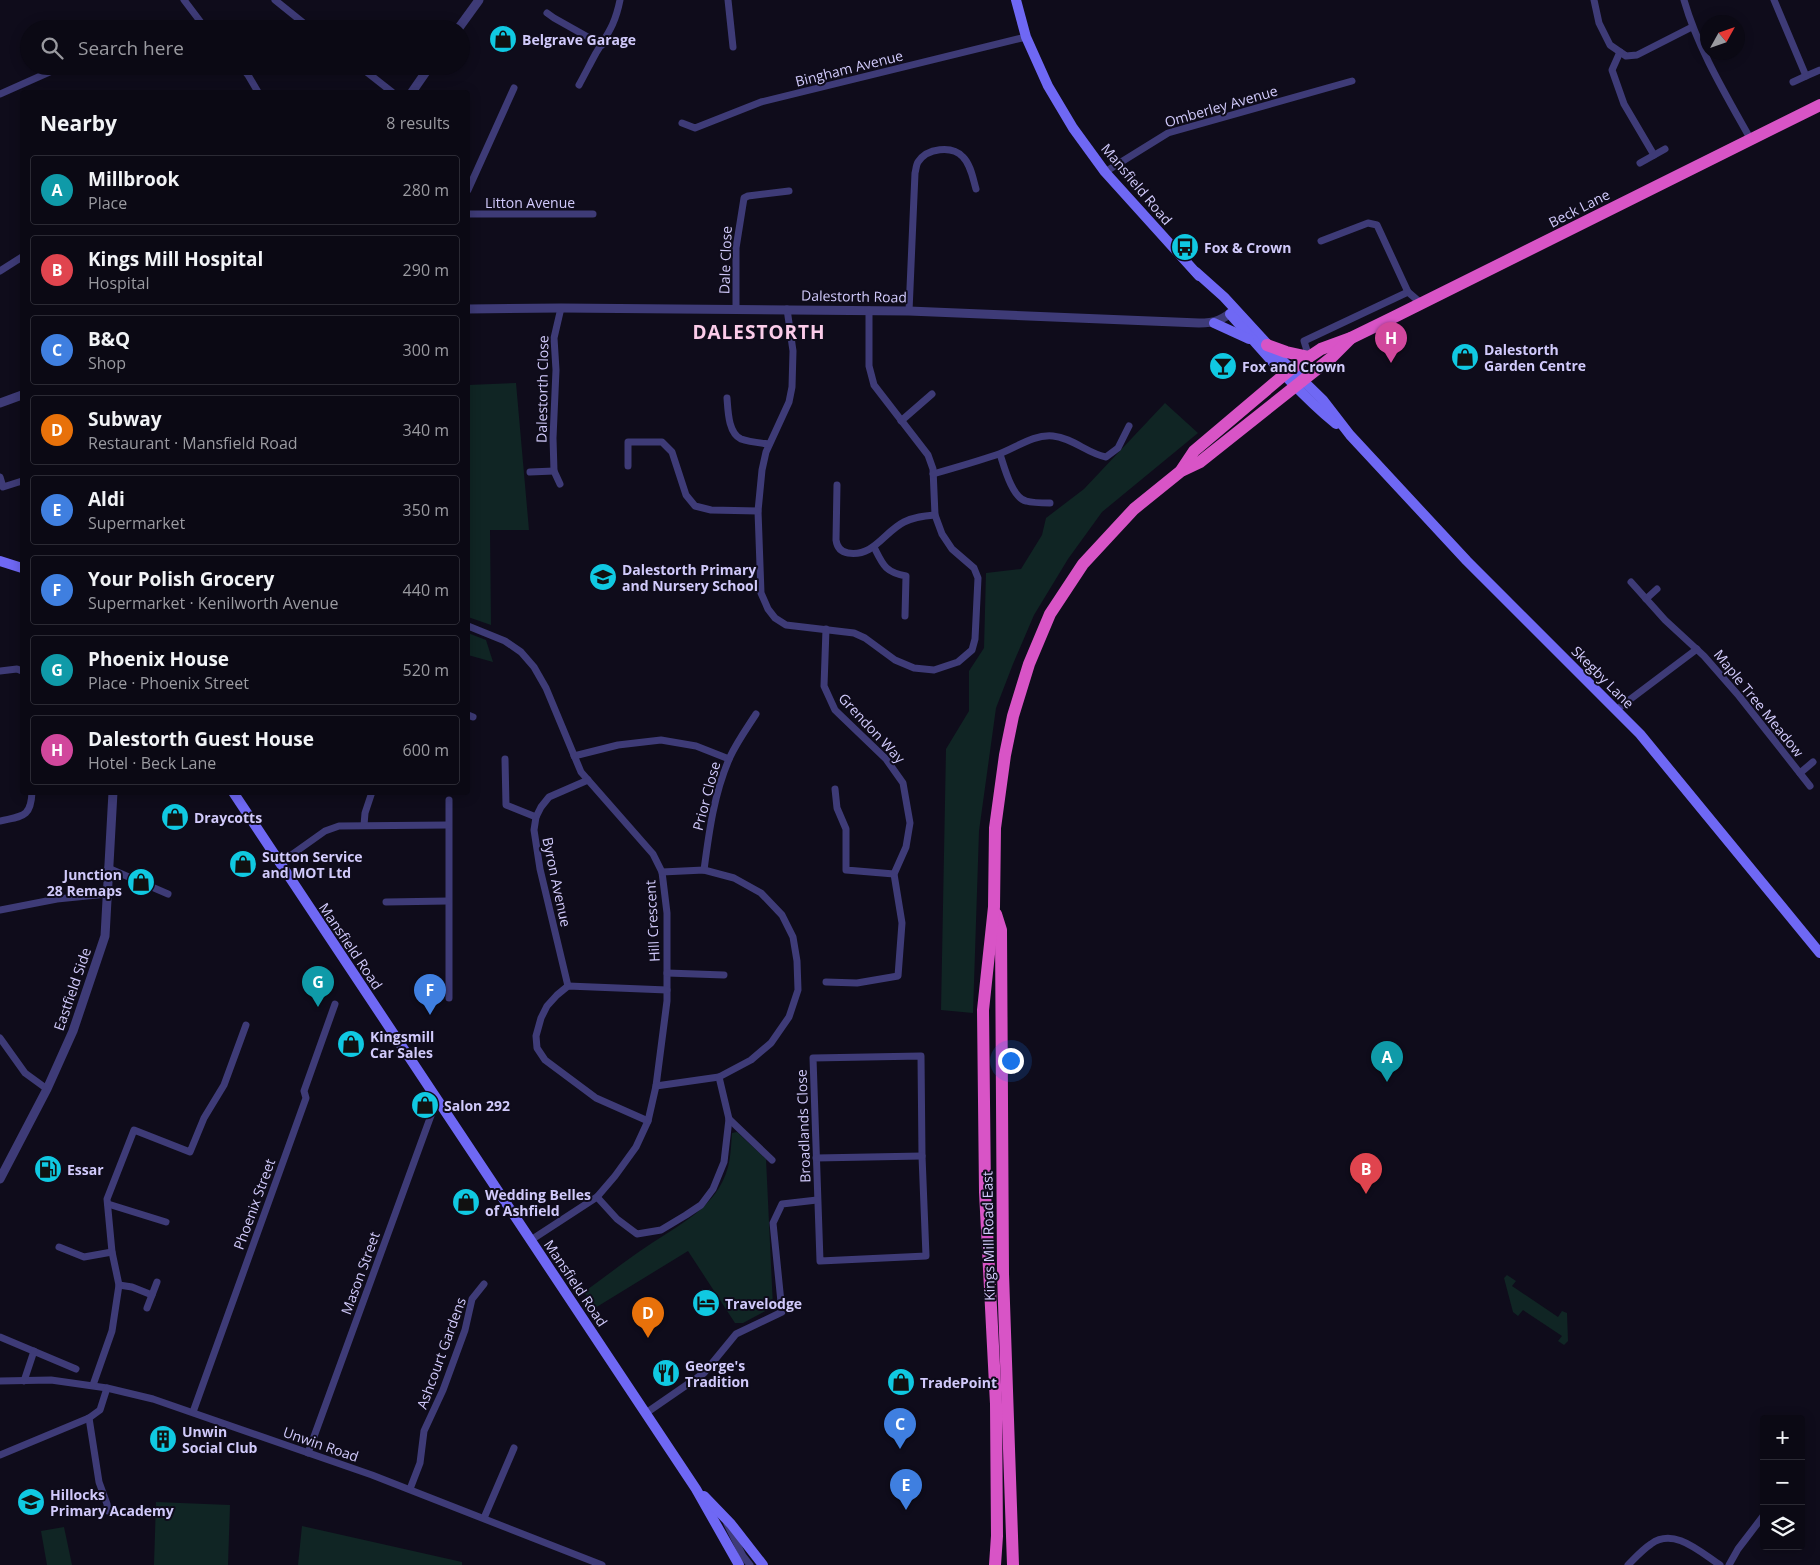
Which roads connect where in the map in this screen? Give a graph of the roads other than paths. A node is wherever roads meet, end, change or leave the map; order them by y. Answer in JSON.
{"nodes":[{"id":1,"x":184,"y":0,"type":"edge"},
{"id":2,"x":275,"y":0,"type":"edge"},
{"id":3,"x":479,"y":0,"type":"edge"},
{"id":4,"x":620,"y":0,"type":"edge"},
{"id":5,"x":728,"y":0,"type":"edge"},
{"id":6,"x":1016,"y":0,"type":"edge"},
{"id":7,"x":1020,"y":0,"type":"edge"},
{"id":8,"x":1594,"y":0,"type":"edge"},
{"id":9,"x":1684,"y":0,"type":"edge"},
{"id":10,"x":1774,"y":0,"type":"edge"},
{"id":11,"x":547,"y":13,"type":"dead end"},
{"id":12,"x":199,"y":20,"type":"edge"},
{"id":13,"x":300,"y":20,"type":"edge"},
{"id":14,"x":465,"y":20,"type":"edge"},
{"id":15,"x":1692,"y":27,"type":"junction"},
{"id":16,"x":1026,"y":37,"type":"junction"},
{"id":17,"x":602,"y":45,"type":"junction"},
{"id":18,"x":733,"y":47,"type":"dead end"},
{"id":19,"x":1620,"y":52,"type":"junction"},
{"id":20,"x":1820,"y":70,"type":"edge"},
{"id":21,"x":43,"y":75,"type":"edge"},
{"id":22,"x":248,"y":75,"type":"edge"},
{"id":23,"x":370,"y":75,"type":"edge"},
{"id":24,"x":424,"y":75,"type":"edge"},
{"id":25,"x":1806,"y":76,"type":"junction"},
{"id":26,"x":1352,"y":81,"type":"dead end"},
{"id":27,"x":1793,"y":82,"type":"dead end"},
{"id":28,"x":579,"y":85,"type":"dead end"},
{"id":29,"x":514,"y":88,"type":"dead end"},
{"id":30,"x":257,"y":90,"type":"edge"},
{"id":31,"x":389,"y":90,"type":"edge"},
{"id":32,"x":413,"y":90,"type":"edge"},
{"id":33,"x":0,"y":94,"type":"edge"},
{"id":34,"x":1820,"y":105,"type":"edge"},
{"id":35,"x":682,"y":123,"type":"dead end"},
{"id":36,"x":1751,"y":140,"type":"junction"},
{"id":37,"x":1665,"y":149,"type":"dead end"},
{"id":38,"x":1654,"y":155,"type":"junction"},
{"id":39,"x":1640,"y":163,"type":"dead end"},
{"id":40,"x":1105,"y":172,"type":"junction"},
{"id":41,"x":470,"y":186,"type":"edge"},
{"id":42,"x":976,"y":189,"type":"dead end"},
{"id":43,"x":789,"y":191,"type":"dead end"},
{"id":44,"x":470,"y":214,"type":"edge"},
{"id":45,"x":593,"y":214,"type":"dead end"},
{"id":46,"x":1321,"y":241,"type":"dead end"},
{"id":47,"x":20,"y":258,"type":"edge"},
{"id":48,"x":0,"y":272,"type":"edge"},
{"id":49,"x":1408,"y":292,"type":"junction"},
{"id":50,"x":1422,"y":304,"type":"junction"},
{"id":51,"x":561,"y":308,"type":"junction"},
{"id":52,"x":470,"y":309,"type":"edge"},
{"id":53,"x":736,"y":309,"type":"junction"},
{"id":54,"x":788,"y":309,"type":"junction"},
{"id":55,"x":869,"y":310,"type":"junction"},
{"id":56,"x":909,"y":311,"type":"junction"},
{"id":57,"x":1232,"y":312,"type":"junction"},
{"id":58,"x":1214,"y":323,"type":"junction"},
{"id":59,"x":1351,"y":338,"type":"junction"},
{"id":60,"x":1262,"y":344,"type":"junction"},
{"id":61,"x":1309,"y":357,"type":"junction"},
{"id":62,"x":1287,"y":372,"type":"junction"},
{"id":63,"x":1298,"y":383,"type":"junction"},
{"id":64,"x":932,"y":394,"type":"dead end"},
{"id":65,"x":20,"y":396,"type":"edge"},
{"id":66,"x":727,"y":398,"type":"dead end"},
{"id":67,"x":0,"y":403,"type":"edge"},
{"id":68,"x":901,"y":421,"type":"junction"},
{"id":69,"x":1129,"y":426,"type":"dead end"},
{"id":70,"x":769,"y":444,"type":"junction"},
{"id":71,"x":1000,"y":454,"type":"junction"},
{"id":72,"x":628,"y":466,"type":"dead end"},
{"id":73,"x":554,"y":471,"type":"junction"},
{"id":74,"x":1181,"y":471,"type":"junction"},
{"id":75,"x":530,"y":472,"type":"dead end"},
{"id":76,"x":933,"y":474,"type":"junction"},
{"id":77,"x":0,"y":477,"type":"edge"},
{"id":78,"x":20,"y":482,"type":"edge"},
{"id":79,"x":560,"y":484,"type":"dead end"},
{"id":80,"x":837,"y":485,"type":"dead end"},
{"id":81,"x":1050,"y":503,"type":"dead end"},
{"id":82,"x":758,"y":511,"type":"junction"},
{"id":83,"x":935,"y":515,"type":"junction"},
{"id":84,"x":874,"y":547,"type":"junction"},
{"id":85,"x":0,"y":561,"type":"edge"},
{"id":86,"x":20,"y":567,"type":"edge"},
{"id":87,"x":1631,"y":582,"type":"dead end"},
{"id":88,"x":1657,"y":589,"type":"dead end"},
{"id":89,"x":1646,"y":599,"type":"junction"},
{"id":90,"x":905,"y":616,"type":"dead end"},
{"id":91,"x":470,"y":627,"type":"edge"},
{"id":92,"x":826,"y":629,"type":"junction"},
{"id":93,"x":1697,"y":649,"type":"junction"},
{"id":94,"x":20,"y":669,"type":"edge"},
{"id":95,"x":0,"y":671,"type":"edge"},
{"id":96,"x":1616,"y":710,"type":"junction"},
{"id":97,"x":756,"y":714,"type":"dead end"},
{"id":98,"x":574,"y":756,"type":"junction"},
{"id":99,"x":505,"y":759,"type":"dead end"},
{"id":100,"x":729,"y":759,"type":"junction"},
{"id":101,"x":1813,"y":762,"type":"dead end"},
{"id":102,"x":1800,"y":773,"type":"junction"},
{"id":103,"x":588,"y":780,"type":"junction"},
{"id":104,"x":1810,"y":786,"type":"dead end"},
{"id":105,"x":835,"y":788,"type":"dead end"},
{"id":106,"x":32,"y":795,"type":"edge"},
{"id":107,"x":113,"y":795,"type":"edge"},
{"id":108,"x":235,"y":795,"type":"edge"},
{"id":109,"x":371,"y":795,"type":"edge"},
{"id":110,"x":449,"y":800,"type":"dead end"},
{"id":111,"x":536,"y":818,"type":"junction"},
{"id":112,"x":0,"y":821,"type":"edge"},
{"id":113,"x":364,"y":825,"type":"junction"},
{"id":114,"x":448,"y":826,"type":"junction"},
{"id":115,"x":280,"y":863,"type":"junction"},
{"id":116,"x":108,"y":868,"type":"junction"},
{"id":117,"x":704,"y":870,"type":"junction"},
{"id":118,"x":662,"y":872,"type":"junction"},
{"id":119,"x":894,"y":874,"type":"junction"},
{"id":120,"x":108,"y":894,"type":"junction"},
{"id":121,"x":168,"y":894,"type":"dead end"},
{"id":122,"x":448,"y":901,"type":"junction"},
{"id":123,"x":386,"y":902,"type":"dead end"},
{"id":124,"x":994,"y":907,"type":"junction"},
{"id":125,"x":0,"y":910,"type":"edge"},
{"id":126,"x":1820,"y":953,"type":"edge"},
{"id":127,"x":667,"y":973,"type":"junction"},
{"id":128,"x":724,"y":975,"type":"dead end"},
{"id":129,"x":826,"y":982,"type":"dead end"},
{"id":130,"x":568,"y":986,"type":"junction"},
{"id":131,"x":667,"y":990,"type":"junction"},
{"id":132,"x":449,"y":998,"type":"dead end"},
{"id":133,"x":335,"y":1004,"type":"dead end"},
{"id":134,"x":246,"y":1025,"type":"dead end"},
{"id":135,"x":0,"y":1038,"type":"edge"},
{"id":136,"x":719,"y":1077,"type":"junction"},
{"id":137,"x":656,"y":1086,"type":"junction"},
{"id":138,"x":47,"y":1089,"type":"junction"},
{"id":139,"x":438,"y":1103,"type":"junction"},
{"id":140,"x":729,"y":1119,"type":"junction"},
{"id":141,"x":648,"y":1121,"type":"junction"},
{"id":142,"x":922,"y":1156,"type":"junction"},
{"id":143,"x":816,"y":1158,"type":"junction"},
{"id":144,"x":772,"y":1160,"type":"dead end"},
{"id":145,"x":3,"y":1166,"type":"edge"},
{"id":146,"x":0,"y":1178,"type":"edge"},
{"id":147,"x":597,"y":1197,"type":"junction"},
{"id":148,"x":817,"y":1200,"type":"junction"},
{"id":149,"x":108,"y":1204,"type":"junction"},
{"id":150,"x":166,"y":1222,"type":"dead end"},
{"id":151,"x":531,"y":1240,"type":"junction"},
{"id":152,"x":59,"y":1247,"type":"dead end"},
{"id":153,"x":112,"y":1252,"type":"junction"},
{"id":154,"x":157,"y":1282,"type":"dead end"},
{"id":155,"x":484,"y":1284,"type":"dead end"},
{"id":156,"x":119,"y":1285,"type":"junction"},
{"id":157,"x":152,"y":1295,"type":"junction"},
{"id":158,"x":147,"y":1308,"type":"dead end"},
{"id":159,"x":0,"y":1337,"type":"edge"},
{"id":160,"x":34,"y":1351,"type":"junction"},
{"id":161,"x":76,"y":1369,"type":"dead end"},
{"id":162,"x":24,"y":1381,"type":"junction"},
{"id":163,"x":0,"y":1382,"type":"edge"},
{"id":164,"x":94,"y":1385,"type":"junction"},
{"id":165,"x":107,"y":1388,"type":"junction"},
{"id":166,"x":193,"y":1412,"type":"junction"},
{"id":167,"x":646,"y":1413,"type":"junction"},
{"id":168,"x":89,"y":1418,"type":"junction"},
{"id":169,"x":514,"y":1448,"type":"dead end"},
{"id":170,"x":308,"y":1453,"type":"junction"},
{"id":171,"x":0,"y":1455,"type":"edge"},
{"id":172,"x":410,"y":1489,"type":"junction"},
{"id":173,"x":696,"y":1489,"type":"junction"},
{"id":174,"x":108,"y":1511,"type":"dead end"},
{"id":175,"x":721,"y":1513,"type":"junction"},
{"id":176,"x":484,"y":1518,"type":"junction"},
{"id":177,"x":1760,"y":1521,"type":"edge"},
{"id":178,"x":1013,"y":1542,"type":"junction"},
{"id":179,"x":602,"y":1565,"type":"edge"},
{"id":180,"x":739,"y":1565,"type":"edge"},
{"id":181,"x":750,"y":1565,"type":"edge"},
{"id":182,"x":763,"y":1565,"type":"edge"},
{"id":183,"x":995,"y":1565,"type":"edge"},
{"id":184,"x":1005,"y":1565,"type":"edge"},
{"id":185,"x":1013,"y":1565,"type":"edge"},
{"id":186,"x":1628,"y":1565,"type":"edge"},
{"id":187,"x":1720,"y":1565,"type":"edge"},
{"id":188,"x":1729,"y":1565,"type":"edge"}],
"edges":[{"from":1,"to":12,"type":"street"},
{"from":2,"to":13,"type":"street"},
{"from":3,"to":14,"type":"street"},
{"from":4,"to":17,"type":"street"},
{"from":5,"to":18,"type":"street"},
{"from":6,"to":7,"type":"street"},
{"from":6,"to":16,"type":"main road","name":"Mansfield Road"},
{"from":8,"to":19,"type":"street"},
{"from":9,"to":15,"type":"street"},
{"from":10,"to":25,"type":"street"},
{"from":11,"to":17,"type":"street"},
{"from":15,"to":19,"type":"street"},
{"from":15,"to":36,"type":"street"},
{"from":16,"to":35,"type":"street","name":"Bingham Avenue"},
{"from":16,"to":40,"type":"main road","name":"Mansfield Road"},
{"from":17,"to":28,"type":"street"},
{"from":19,"to":38,"type":"street"},
{"from":20,"to":25,"type":"street"},
{"from":21,"to":33,"type":"street"},
{"from":22,"to":30,"type":"street"},
{"from":23,"to":31,"type":"street"},
{"from":24,"to":32,"type":"street"},
{"from":25,"to":27,"type":"street"},
{"from":26,"to":40,"type":"street","name":"Omberley Avenue"},
{"from":29,"to":41,"type":"street"},
{"from":34,"to":36,"type":"highway","name":"Beck Lane"},
{"from":36,"to":50,"type":"highway","name":"Beck Lane"},
{"from":37,"to":38,"type":"street"},
{"from":38,"to":39,"type":"street"},
{"from":40,"to":57,"type":"main road","name":"Mansfield Road"},
{"from":42,"to":56,"type":"street"},
{"from":43,"to":53,"type":"street","name":"Dale Close"},
{"from":44,"to":45,"type":"street","name":"Litton Avenue"},
{"from":46,"to":49,"type":"street"},
{"from":47,"to":48,"type":"street"},
{"from":49,"to":50,"type":"street"},
{"from":49,"to":61,"type":"street"},
{"from":50,"to":59,"type":"highway","name":"Beck Lane"},
{"from":51,"to":52,"type":"street","name":"Dalestorth Road"},
{"from":51,"to":53,"type":"street","name":"Dalestorth Road"},
{"from":51,"to":73,"type":"street","name":"Dalestorth Close"},
{"from":53,"to":54,"type":"street","name":"Dalestorth Road"},
{"from":54,"to":55,"type":"street","name":"Dalestorth Road"},
{"from":54,"to":70,"type":"street"},
{"from":55,"to":56,"type":"street","name":"Dalestorth Road"},
{"from":55,"to":68,"type":"street"},
{"from":56,"to":58,"type":"street","name":"Dalestorth Road"},
{"from":57,"to":58,"type":"street"},
{"from":57,"to":60,"type":"main road","name":"Mansfield Road"},
{"from":58,"to":60,"type":"main road"},
{"from":59,"to":61,"type":"highway","name":"Beck Lane"},
{"from":59,"to":63,"type":"highway","name":"Beck Lane"},
{"from":60,"to":61,"type":"highway"},
{"from":60,"to":62,"type":"main road","name":"Mansfield Road"},
{"from":61,"to":62,"type":"highway","name":"Beck Lane"},
{"from":62,"to":63,"type":"main road","name":"Mansfield Road"},
{"from":62,"to":74,"type":"highway","name":"Kings Mill Road East"},
{"from":63,"to":74,"type":"highway","name":"Kings Mill Road East"},
{"from":63,"to":96,"type":"main road","name":"Skegby Lane"},
{"from":64,"to":68,"type":"street"},
{"from":65,"to":67,"type":"street"},
{"from":66,"to":70,"type":"street"},
{"from":68,"to":76,"type":"street"},
{"from":69,"to":71,"type":"street"},
{"from":70,"to":82,"type":"street"},
{"from":71,"to":76,"type":"street"},
{"from":71,"to":81,"type":"street"},
{"from":72,"to":82,"type":"street"},
{"from":73,"to":75,"type":"street"},
{"from":73,"to":79,"type":"street","name":"Dalestorth Close"},
{"from":74,"to":124,"type":"highway","name":"Kings Mill Road East"},
{"from":76,"to":83,"type":"street"},
{"from":77,"to":78,"type":"street"},
{"from":80,"to":84,"type":"street"},
{"from":82,"to":92,"type":"street"},
{"from":83,"to":84,"type":"street"},
{"from":83,"to":92,"type":"street"},
{"from":84,"to":90,"type":"street"},
{"from":85,"to":86,"type":"main road"},
{"from":87,"to":89,"type":"street","name":"Maple Tree Meadow"},
{"from":88,"to":89,"type":"street"},
{"from":89,"to":93,"type":"street","name":"Maple Tree Meadow"},
{"from":91,"to":98,"type":"street","name":"Hill Crescent"},
{"from":92,"to":119,"type":"street","name":"Grendon Way"},
{"from":93,"to":96,"type":"street","name":"Maple Tree Meadow"},
{"from":93,"to":102,"type":"street","name":"Maple Tree Meadow"},
{"from":94,"to":95,"type":"street"},
{"from":96,"to":126,"type":"main road","name":"Skegby Lane"},
{"from":97,"to":100,"type":"street","name":"Prior Close"},
{"from":98,"to":100,"type":"street","name":"Prior Close"},
{"from":98,"to":103,"type":"street","name":"Hill Crescent"},
{"from":99,"to":111,"type":"street"},
{"from":100,"to":117,"type":"street","name":"Prior Close"},
{"from":101,"to":102,"type":"street","name":"Maple Tree Meadow"},
{"from":102,"to":104,"type":"street","name":"Maple Tree Meadow"},
{"from":103,"to":111,"type":"street"},
{"from":103,"to":118,"type":"street","name":"Hill Crescent"},
{"from":105,"to":119,"type":"street"},
{"from":106,"to":112,"type":"street"},
{"from":107,"to":116,"type":"street","name":"Eastfield Side"},
{"from":108,"to":115,"type":"main road","name":"Mansfield Road"},
{"from":109,"to":113,"type":"street"},
{"from":110,"to":114,"type":"street"},
{"from":111,"to":130,"type":"street","name":"Byron Avenue"},
{"from":113,"to":114,"type":"street"},
{"from":113,"to":115,"type":"street"},
{"from":114,"to":122,"type":"street"},
{"from":115,"to":139,"type":"main road","name":"Mansfield Road"},
{"from":116,"to":120,"type":"street","name":"Eastfield Side"},
{"from":116,"to":121,"type":"street"},
{"from":117,"to":118,"type":"street"},
{"from":117,"to":136,"type":"street"},
{"from":118,"to":127,"type":"street","name":"Hill Crescent"},
{"from":119,"to":129,"type":"street"},
{"from":120,"to":125,"type":"street"},
{"from":120,"to":138,"type":"street","name":"Eastfield Side"},
{"from":122,"to":123,"type":"street"},
{"from":122,"to":132,"type":"street"},
{"from":124,"to":178,"type":"highway","name":"Kings Mill Road East"},
{"from":124,"to":183,"type":"highway","name":"Kings Mill Road East"},
{"from":127,"to":128,"type":"street"},
{"from":127,"to":131,"type":"street","name":"Hill Crescent"},
{"from":130,"to":131,"type":"street"},
{"from":130,"to":141,"type":"street"},
{"from":131,"to":137,"type":"street","name":"Hill Crescent"},
{"from":133,"to":166,"type":"street","name":"Phoenix Street"},
{"from":134,"to":149,"type":"street"},
{"from":135,"to":138,"type":"street"},
{"from":136,"to":137,"type":"street"},
{"from":136,"to":140,"type":"street"},
{"from":137,"to":141,"type":"street","name":"Hill Crescent"},
{"from":138,"to":145,"type":"street","name":"Eastfield Side"},
{"from":139,"to":151,"type":"main road","name":"Mansfield Road"},
{"from":139,"to":170,"type":"street","name":"Mason Street"},
{"from":140,"to":144,"type":"street"},
{"from":140,"to":147,"type":"street"},
{"from":141,"to":147,"type":"street","name":"Hill Crescent"},
{"from":142,"to":143,"type":"street"},
{"from":142,"to":143,"type":"street","name":"Broadlands Close"},
{"from":142,"to":148,"type":"street","name":"Broadlands Close"},
{"from":143,"to":148,"type":"street","name":"Broadlands Close"},
{"from":145,"to":146,"type":"street","name":"Eastfield Side"},
{"from":147,"to":151,"type":"street","name":"Hill Crescent"},
{"from":148,"to":167,"type":"street"},
{"from":149,"to":150,"type":"street"},
{"from":149,"to":153,"type":"street"},
{"from":151,"to":167,"type":"main road","name":"Mansfield Road"},
{"from":152,"to":153,"type":"street"},
{"from":153,"to":156,"type":"street"},
{"from":154,"to":157,"type":"street"},
{"from":155,"to":172,"type":"street","name":"Ashcourt Gardens"},
{"from":156,"to":157,"type":"street"},
{"from":156,"to":164,"type":"street"},
{"from":157,"to":158,"type":"street"},
{"from":159,"to":160,"type":"street"},
{"from":160,"to":161,"type":"street"},
{"from":160,"to":162,"type":"street"},
{"from":162,"to":163,"type":"street","name":"Unwin Road"},
{"from":162,"to":164,"type":"street","name":"Unwin Road"},
{"from":164,"to":165,"type":"street","name":"Unwin Road"},
{"from":165,"to":166,"type":"street","name":"Unwin Road"},
{"from":165,"to":168,"type":"street"},
{"from":166,"to":170,"type":"street","name":"Unwin Road"},
{"from":167,"to":173,"type":"main road","name":"Mansfield Road"},
{"from":168,"to":171,"type":"street"},
{"from":168,"to":174,"type":"street"},
{"from":169,"to":176,"type":"street"},
{"from":170,"to":172,"type":"street","name":"Unwin Road"},
{"from":172,"to":176,"type":"street","name":"Unwin Road"},
{"from":173,"to":175,"type":"main road","name":"Mansfield Road"},
{"from":173,"to":180,"type":"main road","name":"Mansfield Road"},
{"from":175,"to":181,"type":"street"},
{"from":175,"to":182,"type":"main road","name":"Mansfield Road"},
{"from":176,"to":179,"type":"street","name":"Unwin Road"},
{"from":177,"to":188,"type":"street"},
{"from":178,"to":184,"type":"highway"},
{"from":178,"to":185,"type":"highway","name":"Kings Mill Road East"},
{"from":186,"to":187,"type":"street"}]}
